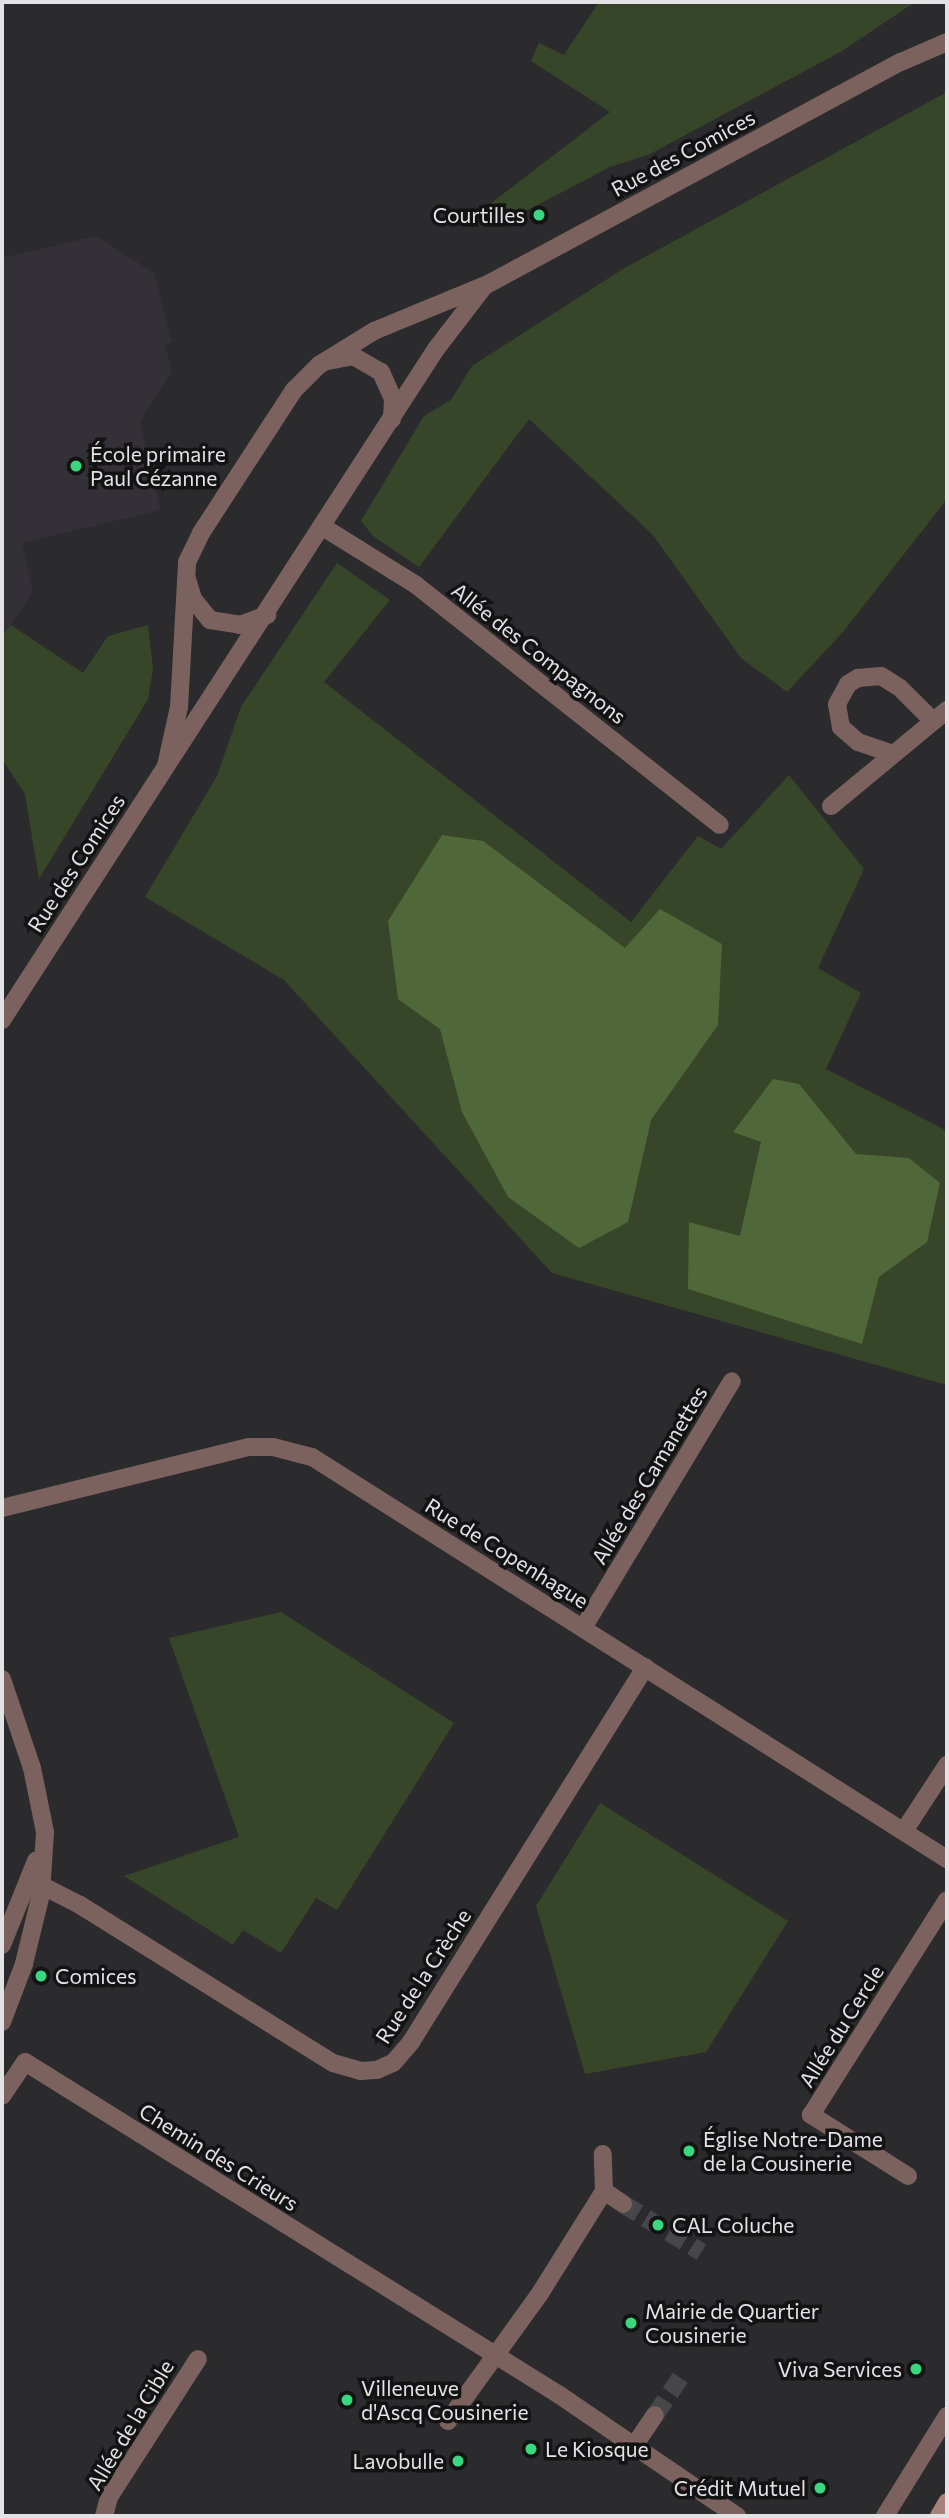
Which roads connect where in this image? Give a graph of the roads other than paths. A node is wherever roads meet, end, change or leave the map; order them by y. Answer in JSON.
{"nodes":[{"id":1,"x":947,"y":26,"type":"edge"},
{"id":2,"x":947,"y":42,"type":"edge"},
{"id":3,"x":901,"y":62,"type":"junction"},
{"id":4,"x":488,"y":284,"type":"junction"},
{"id":5,"x":319,"y":365,"type":"junction"},
{"id":6,"x":392,"y":419,"type":"junction"},
{"id":7,"x":323,"y":527,"type":"junction"},
{"id":8,"x":187,"y":562,"type":"junction"},
{"id":9,"x":267,"y":615,"type":"junction"},
{"id":10,"x":940,"y":716,"type":"edge"},
{"id":11,"x":893,"y":754,"type":"junction"},
{"id":12,"x":166,"y":766,"type":"junction"},
{"id":13,"x":831,"y":806,"type":"dead end"},
{"id":14,"x":720,"y":825,"type":"dead end"},
{"id":15,"x":2,"y":1020,"type":"edge"},
{"id":16,"x":732,"y":1381,"type":"dead end"},
{"id":17,"x":2,"y":1508,"type":"edge"},
{"id":18,"x":583,"y":1628,"type":"junction"},
{"id":19,"x":645,"y":1667,"type":"junction"},
{"id":20,"x":2,"y":1679,"type":"edge"},
{"id":21,"x":947,"y":1765,"type":"edge"},
{"id":22,"x":904,"y":1831,"type":"junction"},
{"id":23,"x":947,"y":1859,"type":"edge"},
{"id":24,"x":36,"y":1882,"type":"junction"},
{"id":25,"x":947,"y":1900,"type":"edge"},
{"id":26,"x":2,"y":1945,"type":"edge"},
{"id":27,"x":2,"y":2022,"type":"edge"},
{"id":28,"x":2,"y":2096,"type":"edge"},
{"id":29,"x":603,"y":2154,"type":"dead end"},
{"id":30,"x":908,"y":2176,"type":"dead end"},
{"id":31,"x":604,"y":2191,"type":"junction"},
{"id":32,"x":623,"y":2204,"type":"tunnel mouth"},
{"id":33,"x":495,"y":2356,"type":"junction"},
{"id":34,"x":198,"y":2359,"type":"dead end"},
{"id":35,"x":655,"y":2415,"type":"tunnel mouth"},
{"id":36,"x":947,"y":2416,"type":"edge"},
{"id":37,"x":448,"y":2421,"type":"dead end"},
{"id":38,"x":635,"y":2446,"type":"junction"},
{"id":39,"x":947,"y":2502,"type":"edge"},
{"id":40,"x":104,"y":2516,"type":"edge"},
{"id":41,"x":737,"y":2516,"type":"edge"},
{"id":42,"x":885,"y":2516,"type":"edge"},
{"id":43,"x":939,"y":2516,"type":"edge"}],
"edges":[{"from":1,"to":3,"type":"street","name":"Rue des Comices"},
{"from":2,"to":3,"type":"street","name":"Rue des Comices"},
{"from":3,"to":4,"type":"street","name":"Rue des Comices"},
{"from":4,"to":5,"type":"street","name":"Rue des Comices"},
{"from":4,"to":6,"type":"street","name":"Rue des Comices"},
{"from":5,"to":6,"type":"street"},
{"from":5,"to":8,"type":"street","name":"Rue des Comices"},
{"from":6,"to":7,"type":"street","name":"Rue des Comices"},
{"from":7,"to":9,"type":"street","name":"Rue des Comices"},
{"from":7,"to":14,"type":"street","name":"Allée des Compagnons"},
{"from":8,"to":9,"type":"street"},
{"from":8,"to":12,"type":"street","name":"Rue des Comices"},
{"from":9,"to":12,"type":"street","name":"Rue des Comices"},
{"from":10,"to":11,"type":"street"},
{"from":10,"to":11,"type":"street"},
{"from":11,"to":13,"type":"street"},
{"from":12,"to":15,"type":"street","name":"Rue des Comices"},
{"from":16,"to":18,"type":"street","name":"Allée des Camanettes"},
{"from":17,"to":18,"type":"street","name":"Rue de Copenhague"},
{"from":18,"to":19,"type":"street","name":"Rue de Copenhague"},
{"from":19,"to":22,"type":"street","name":"Rue de Copenhague"},
{"from":19,"to":24,"type":"street","name":"Rue de la Crèche"},
{"from":20,"to":24,"type":"street"},
{"from":21,"to":22,"type":"street"},
{"from":22,"to":23,"type":"street","name":"Rue de Copenhague"},
{"from":24,"to":26,"type":"street"},
{"from":24,"to":27,"type":"street"},
{"from":25,"to":30,"type":"street","name":"Allée du Cercle"},
{"from":28,"to":33,"type":"street","name":"Chemin des Crieurs"},
{"from":29,"to":31,"type":"street"},
{"from":31,"to":32,"type":"street"},
{"from":31,"to":33,"type":"street"},
{"from":33,"to":37,"type":"street"},
{"from":33,"to":38,"type":"street"},
{"from":34,"to":40,"type":"street","name":"Allée de la Cible"},
{"from":35,"to":38,"type":"street"},
{"from":36,"to":42,"type":"street"},
{"from":38,"to":41,"type":"street"},
{"from":39,"to":43,"type":"main road"}]}
